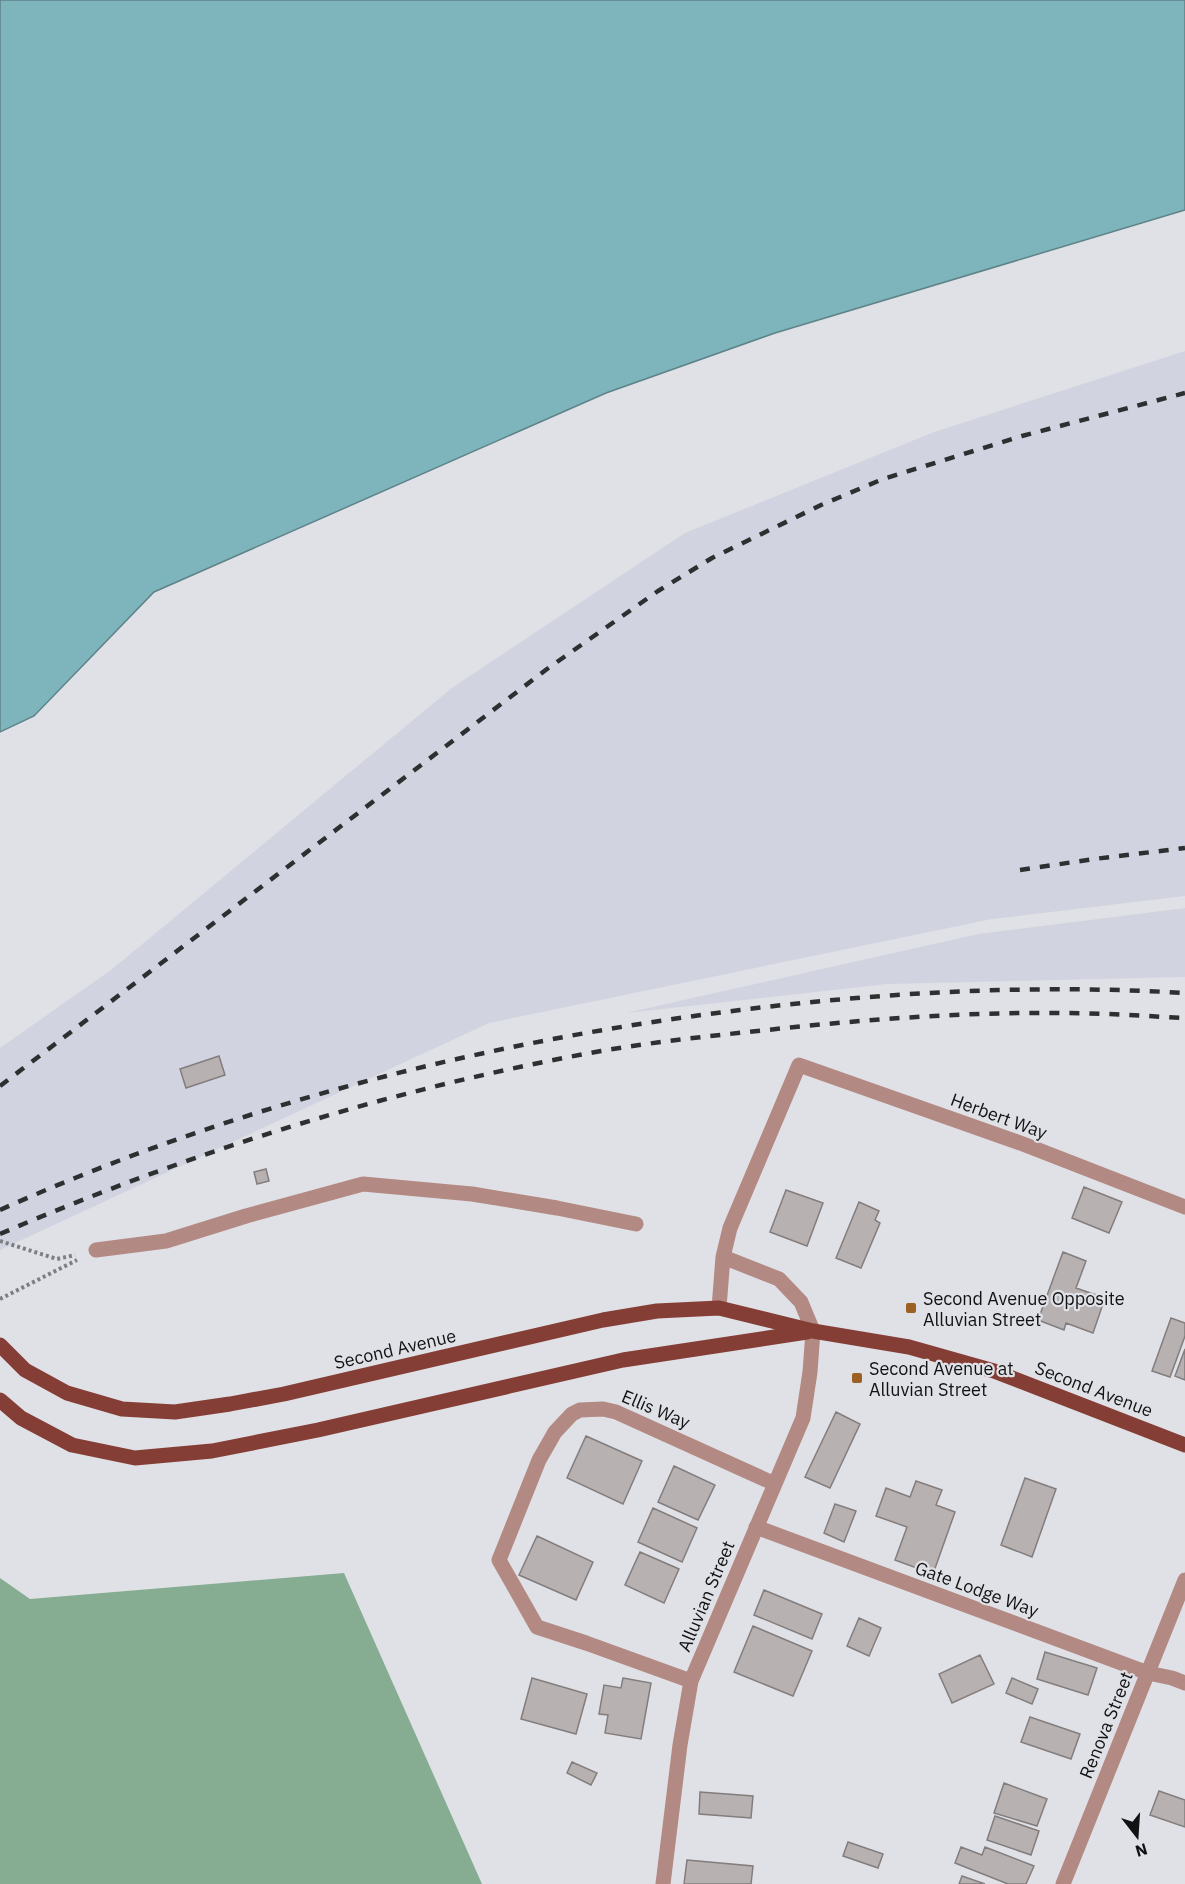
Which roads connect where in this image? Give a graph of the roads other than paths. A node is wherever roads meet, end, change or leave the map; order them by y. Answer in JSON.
{"nodes":[{"id":1,"x":1185,"y":1207,"type":"edge"},
{"id":2,"x":636,"y":1224,"type":"dead end"},
{"id":3,"x":96,"y":1250,"type":"road end"},
{"id":4,"x":723,"y":1257,"type":"junction"},
{"id":5,"x":719,"y":1308,"type":"junction"},
{"id":6,"x":813,"y":1331,"type":"junction"},
{"id":7,"x":0,"y":1345,"type":"edge"},
{"id":8,"x":0,"y":1400,"type":"edge"},
{"id":9,"x":1185,"y":1445,"type":"edge"},
{"id":10,"x":775,"y":1484,"type":"junction"},
{"id":11,"x":756,"y":1527,"type":"junction"},
{"id":12,"x":1185,"y":1580,"type":"edge"},
{"id":13,"x":1148,"y":1674,"type":"junction"},
{"id":14,"x":691,"y":1681,"type":"junction"},
{"id":15,"x":1185,"y":1683,"type":"edge"},
{"id":16,"x":663,"y":1884,"type":"edge"},
{"id":17,"x":1063,"y":1884,"type":"edge"}],
"edges":[{"from":1,"to":4,"type":"street","name":"Herbert Way"},
{"from":2,"to":3,"type":"street"},
{"from":4,"to":5,"type":"street"},
{"from":4,"to":6,"type":"street"},
{"from":5,"to":6,"type":"main road","name":"Second Avenue"},
{"from":5,"to":7,"type":"main road","name":"Second Avenue"},
{"from":6,"to":8,"type":"main road","name":"Second Avenue"},
{"from":6,"to":9,"type":"main road","name":"Second Avenue"},
{"from":6,"to":10,"type":"street","name":"Alluvian Street"},
{"from":10,"to":11,"type":"street","name":"Alluvian Street"},
{"from":10,"to":14,"type":"street","name":"Ellis Way"},
{"from":11,"to":13,"type":"street","name":"Gate Lodge Way"},
{"from":11,"to":14,"type":"street","name":"Alluvian Street"},
{"from":12,"to":13,"type":"street","name":"Renova Street"},
{"from":13,"to":15,"type":"street","name":"Gate Lodge Way"},
{"from":13,"to":17,"type":"street","name":"Renova Street"},
{"from":14,"to":16,"type":"street","name":"Alluvian Street"}]}
